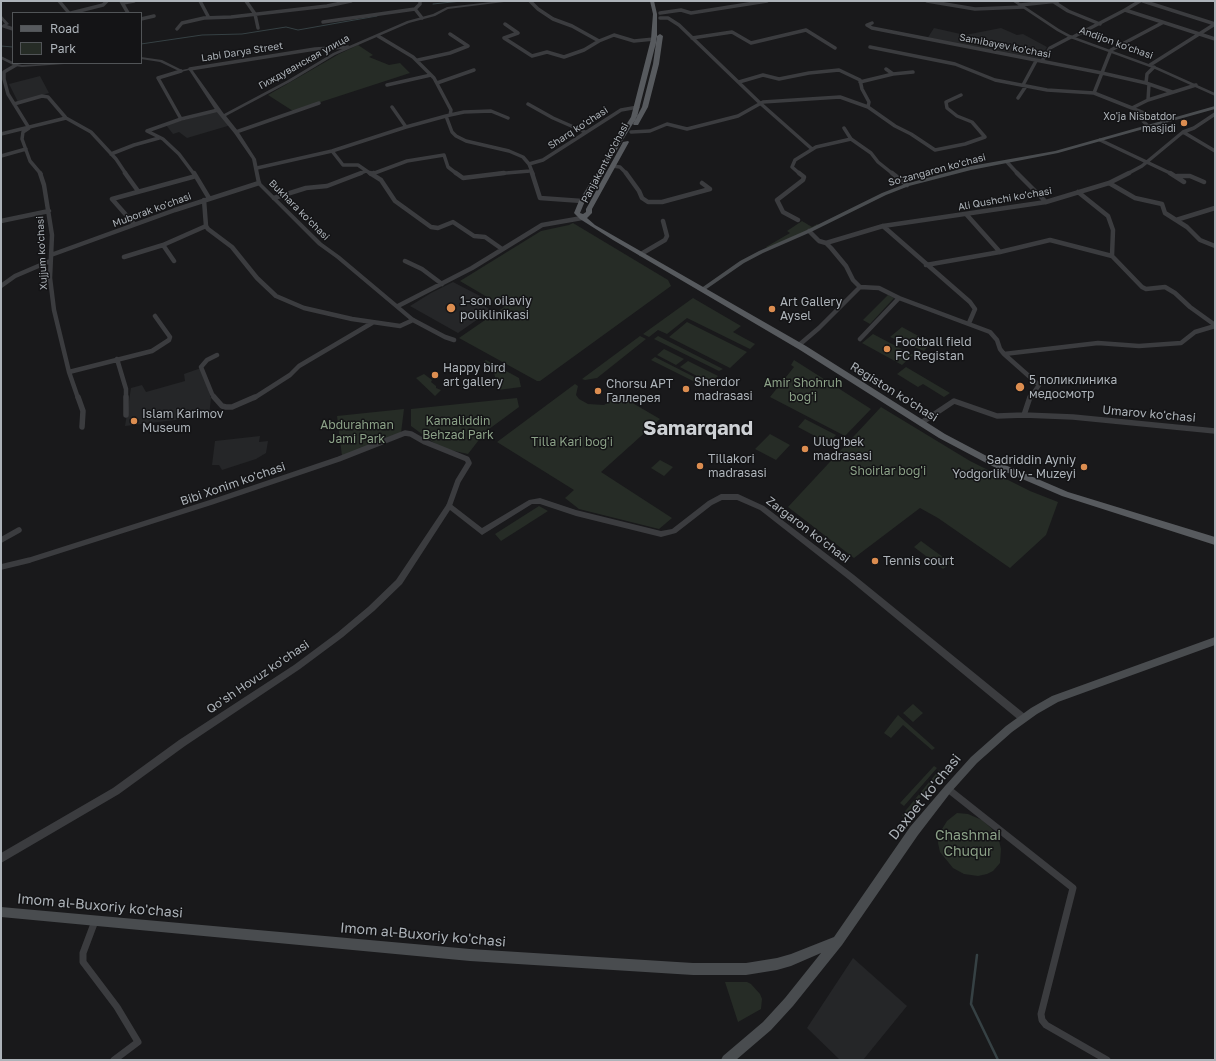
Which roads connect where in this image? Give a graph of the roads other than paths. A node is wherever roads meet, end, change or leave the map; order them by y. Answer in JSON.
{"nodes":[{"id":1,"x":59,"y":1,"type":"edge"},
{"id":2,"x":107,"y":1,"type":"edge"},
{"id":3,"x":134,"y":1,"type":"edge"},
{"id":4,"x":200,"y":1,"type":"edge"},
{"id":5,"x":246,"y":1,"type":"edge"},
{"id":6,"x":351,"y":1,"type":"edge"},
{"id":7,"x":420,"y":1,"type":"edge"},
{"id":8,"x":510,"y":1,"type":"edge"},
{"id":9,"x":530,"y":1,"type":"edge"},
{"id":10,"x":652,"y":1,"type":"edge"},
{"id":11,"x":658,"y":1,"type":"edge"},
{"id":12,"x":767,"y":1,"type":"edge"},
{"id":13,"x":928,"y":1,"type":"edge"},
{"id":14,"x":1014,"y":1,"type":"edge"},
{"id":15,"x":1059,"y":1,"type":"edge"},
{"id":16,"x":1142,"y":1,"type":"edge"},
{"id":17,"x":122,"y":2,"type":"edge"},
{"id":18,"x":1054,"y":2,"type":"edge"},
{"id":19,"x":1022,"y":6,"type":"junction"},
{"id":20,"x":416,"y":9,"type":"junction"},
{"id":21,"x":1125,"y":10,"type":"junction"},
{"id":22,"x":69,"y":12,"type":"edge"},
{"id":23,"x":74,"y":12,"type":"edge"},
{"id":24,"x":127,"y":12,"type":"edge"},
{"id":25,"x":255,"y":14,"type":"junction"},
{"id":26,"x":660,"y":15,"type":"junction"},
{"id":27,"x":1,"y":16,"type":"edge"},
{"id":28,"x":154,"y":16,"type":"dead end"},
{"id":29,"x":209,"y":18,"type":"junction"},
{"id":30,"x":422,"y":18,"type":"junction"},
{"id":31,"x":142,"y":19,"type":"edge"},
{"id":32,"x":323,"y":22,"type":"dead end"},
{"id":33,"x":1162,"y":22,"type":"junction"},
{"id":34,"x":872,"y":23,"type":"dead end"},
{"id":35,"x":505,"y":24,"type":"dead end"},
{"id":36,"x":1100,"y":24,"type":"junction"},
{"id":37,"x":1215,"y":24,"type":"edge"},
{"id":38,"x":3,"y":26,"type":"edge"},
{"id":39,"x":258,"y":28,"type":"dead end"},
{"id":40,"x":177,"y":29,"type":"dead end"},
{"id":41,"x":450,"y":34,"type":"dead end"},
{"id":42,"x":1200,"y":34,"type":"junction"},
{"id":43,"x":378,"y":36,"type":"junction"},
{"id":44,"x":1072,"y":37,"type":"junction"},
{"id":45,"x":692,"y":38,"type":"junction"},
{"id":46,"x":1215,"y":39,"type":"edge"},
{"id":47,"x":654,"y":40,"type":"junction"},
{"id":48,"x":599,"y":42,"type":"junction"},
{"id":49,"x":348,"y":47,"type":"junction"},
{"id":50,"x":870,"y":47,"type":"dead end"},
{"id":51,"x":835,"y":48,"type":"dead end"},
{"id":52,"x":1111,"y":50,"type":"junction"},
{"id":53,"x":1,"y":57,"type":"edge"},
{"id":54,"x":142,"y":58,"type":"edge"},
{"id":55,"x":418,"y":60,"type":"junction"},
{"id":56,"x":1036,"y":61,"type":"junction"},
{"id":57,"x":1042,"y":61,"type":"junction"},
{"id":58,"x":12,"y":63,"type":"edge"},
{"id":59,"x":40,"y":64,"type":"edge"},
{"id":60,"x":16,"y":65,"type":"joint"},
{"id":61,"x":1152,"y":66,"type":"junction"},
{"id":62,"x":190,"y":69,"type":"junction"},
{"id":63,"x":886,"y":69,"type":"dead end"},
{"id":64,"x":474,"y":70,"type":"dead end"},
{"id":65,"x":181,"y":71,"type":"junction"},
{"id":66,"x":913,"y":72,"type":"dead end"},
{"id":67,"x":1102,"y":73,"type":"junction"},
{"id":68,"x":893,"y":74,"type":"junction"},
{"id":69,"x":431,"y":75,"type":"junction"},
{"id":70,"x":739,"y":82,"type":"junction"},
{"id":71,"x":860,"y":82,"type":"junction"},
{"id":72,"x":437,"y":83,"type":"junction"},
{"id":73,"x":1147,"y":83,"type":"junction"},
{"id":74,"x":387,"y":85,"type":"dead end"},
{"id":75,"x":1025,"y":86,"type":"junction"},
{"id":76,"x":1196,"y":86,"type":"junction"},
{"id":77,"x":1172,"y":92,"type":"junction"},
{"id":78,"x":1094,"y":93,"type":"junction"},
{"id":79,"x":961,"y":95,"type":"dead end"},
{"id":80,"x":1215,"y":95,"type":"edge"},
{"id":81,"x":1018,"y":98,"type":"dead end"},
{"id":82,"x":1148,"y":100,"type":"junction"},
{"id":83,"x":319,"y":103,"type":"dead end"},
{"id":84,"x":760,"y":103,"type":"junction"},
{"id":85,"x":14,"y":104,"type":"junction"},
{"id":86,"x":528,"y":104,"type":"dead end"},
{"id":87,"x":1215,"y":106,"type":"edge"},
{"id":88,"x":392,"y":107,"type":"dead end"},
{"id":89,"x":638,"y":107,"type":"junction"},
{"id":90,"x":868,"y":107,"type":"junction"},
{"id":91,"x":1132,"y":108,"type":"junction"},
{"id":92,"x":218,"y":110,"type":"junction"},
{"id":93,"x":1215,"y":114,"type":"edge"},
{"id":94,"x":448,"y":115,"type":"junction"},
{"id":95,"x":223,"y":116,"type":"junction"},
{"id":96,"x":66,"y":118,"type":"junction"},
{"id":97,"x":508,"y":118,"type":"dead end"},
{"id":98,"x":1213,"y":118,"type":"edge"},
{"id":99,"x":181,"y":119,"type":"junction"},
{"id":100,"x":1148,"y":126,"type":"junction"},
{"id":101,"x":406,"y":127,"type":"junction"},
{"id":102,"x":29,"y":128,"type":"junction"},
{"id":103,"x":844,"y":128,"type":"dead end"},
{"id":104,"x":236,"y":132,"type":"junction"},
{"id":105,"x":585,"y":132,"type":"junction"},
{"id":106,"x":631,"y":132,"type":"junction"},
{"id":107,"x":1183,"y":132,"type":"junction"},
{"id":108,"x":1,"y":134,"type":"edge"},
{"id":109,"x":159,"y":138,"type":"junction"},
{"id":110,"x":851,"y":139,"type":"junction"},
{"id":111,"x":1100,"y":140,"type":"junction"},
{"id":112,"x":26,"y":149,"type":"junction"},
{"id":113,"x":812,"y":149,"type":"junction"},
{"id":114,"x":332,"y":151,"type":"junction"},
{"id":115,"x":1215,"y":151,"type":"edge"},
{"id":116,"x":111,"y":154,"type":"junction"},
{"id":117,"x":1,"y":156,"type":"edge"},
{"id":118,"x":1007,"y":162,"type":"junction"},
{"id":119,"x":1146,"y":162,"type":"junction"},
{"id":120,"x":529,"y":164,"type":"junction"},
{"id":121,"x":612,"y":166,"type":"junction"},
{"id":122,"x":257,"y":168,"type":"junction"},
{"id":123,"x":366,"y":171,"type":"junction"},
{"id":124,"x":530,"y":171,"type":"junction"},
{"id":125,"x":371,"y":174,"type":"junction"},
{"id":126,"x":196,"y":176,"type":"junction"},
{"id":127,"x":1177,"y":176,"type":"junction"},
{"id":128,"x":1184,"y":182,"type":"dead end"},
{"id":129,"x":1204,"y":182,"type":"dead end"},
{"id":130,"x":259,"y":183,"type":"junction"},
{"id":131,"x":702,"y":183,"type":"dead end"},
{"id":132,"x":1109,"y":183,"type":"junction"},
{"id":133,"x":907,"y":185,"type":"junction"},
{"id":134,"x":138,"y":191,"type":"junction"},
{"id":135,"x":1078,"y":192,"type":"junction"},
{"id":136,"x":209,"y":198,"type":"junction"},
{"id":137,"x":274,"y":198,"type":"junction"},
{"id":138,"x":541,"y":198,"type":"junction"},
{"id":139,"x":204,"y":200,"type":"junction"},
{"id":140,"x":582,"y":201,"type":"junction"},
{"id":141,"x":1046,"y":202,"type":"junction"},
{"id":142,"x":539,"y":204,"type":"dead end"},
{"id":143,"x":1215,"y":208,"type":"edge"},
{"id":144,"x":49,"y":211,"type":"junction"},
{"id":145,"x":966,"y":214,"type":"junction"},
{"id":146,"x":582,"y":218,"type":"junction"},
{"id":147,"x":798,"y":220,"type":"dead end"},
{"id":148,"x":1176,"y":220,"type":"junction"},
{"id":149,"x":1,"y":221,"type":"edge"},
{"id":150,"x":663,"y":221,"type":"dead end"},
{"id":151,"x":134,"y":224,"type":"junction"},
{"id":152,"x":206,"y":226,"type":"junction"},
{"id":153,"x":884,"y":226,"type":"junction"},
{"id":154,"x":809,"y":231,"type":"junction"},
{"id":155,"x":826,"y":243,"type":"junction"},
{"id":156,"x":163,"y":245,"type":"junction"},
{"id":157,"x":1215,"y":246,"type":"edge"},
{"id":158,"x":502,"y":249,"type":"junction"},
{"id":159,"x":1000,"y":252,"type":"junction"},
{"id":160,"x":642,"y":254,"type":"junction"},
{"id":161,"x":51,"y":255,"type":"junction"},
{"id":162,"x":1112,"y":256,"type":"junction"},
{"id":163,"x":124,"y":258,"type":"dead end"},
{"id":164,"x":405,"y":260,"type":"dead end"},
{"id":165,"x":50,"y":261,"type":"junction"},
{"id":166,"x":174,"y":261,"type":"dead end"},
{"id":167,"x":926,"y":265,"type":"junction"},
{"id":168,"x":442,"y":284,"type":"junction"},
{"id":169,"x":1,"y":286,"type":"edge"},
{"id":170,"x":860,"y":287,"type":"junction"},
{"id":171,"x":703,"y":289,"type":"junction"},
{"id":172,"x":899,"y":298,"type":"junction"},
{"id":173,"x":398,"y":306,"type":"junction"},
{"id":174,"x":155,"y":316,"type":"dead end"},
{"id":175,"x":413,"y":320,"type":"junction"},
{"id":176,"x":372,"y":323,"type":"junction"},
{"id":177,"x":969,"y":323,"type":"junction"},
{"id":178,"x":1215,"y":326,"type":"edge"},
{"id":179,"x":860,"y":339,"type":"dead end"},
{"id":180,"x":454,"y":340,"type":"dead end"},
{"id":181,"x":799,"y":346,"type":"junction"},
{"id":182,"x":1004,"y":354,"type":"junction"},
{"id":183,"x":217,"y":355,"type":"dead end"},
{"id":184,"x":118,"y":359,"type":"junction"},
{"id":185,"x":69,"y":372,"type":"junction"},
{"id":186,"x":126,"y":415,"type":"dead end"},
{"id":187,"x":1024,"y":415,"type":"junction"},
{"id":188,"x":921,"y":423,"type":"junction"},
{"id":189,"x":82,"y":427,"type":"dead end"},
{"id":190,"x":1215,"y":431,"type":"edge"},
{"id":191,"x":467,"y":459,"type":"joint"},
{"id":192,"x":449,"y":506,"type":"junction"},
{"id":193,"x":19,"y":530,"type":"dead end"},
{"id":194,"x":1,"y":540,"type":"edge"},
{"id":195,"x":1215,"y":541,"type":"edge"},
{"id":196,"x":1,"y":566,"type":"edge"},
{"id":197,"x":1215,"y":641,"type":"edge"},
{"id":198,"x":1024,"y":718,"type":"junction"},
{"id":199,"x":948,"y":789,"type":"junction"},
{"id":200,"x":1,"y":858,"type":"edge"},
{"id":201,"x":1,"y":912,"type":"edge"},
{"id":202,"x":95,"y":921,"type":"junction"},
{"id":203,"x":838,"y":941,"type":"junction"},
{"id":204,"x":114,"y":1060,"type":"edge"},
{"id":205,"x":727,"y":1060,"type":"edge"},
{"id":206,"x":1107,"y":1060,"type":"edge"}],
"edges":[{"from":1,"to":22,"type":"street"},
{"from":2,"to":23,"type":"street"},
{"from":3,"to":17,"type":"street"},
{"from":4,"to":29,"type":"street"},
{"from":5,"to":25,"type":"street"},
{"from":6,"to":25,"type":"street"},
{"from":7,"to":20,"type":"street"},
{"from":8,"to":30,"type":"street","name":"Гиждуванская улица"},
{"from":9,"to":48,"type":"street"},
{"from":10,"to":47,"type":"main road","name":"Panjakent ko'chasi"},
{"from":11,"to":26,"type":"main road","name":"Panjakent ko'chasi"},
{"from":12,"to":26,"type":"street"},
{"from":13,"to":19,"type":"street"},
{"from":14,"to":19,"type":"street","name":"Andijon ko'chasi"},
{"from":15,"to":18,"type":"street"},
{"from":16,"to":21,"type":"street"},
{"from":16,"to":37,"type":"street"},
{"from":17,"to":24,"type":"street"},
{"from":18,"to":19,"type":"street"},
{"from":18,"to":36,"type":"street"},
{"from":19,"to":44,"type":"street","name":"Andijon ko'chasi"},
{"from":20,"to":30,"type":"street"},
{"from":20,"to":32,"type":"street"},
{"from":21,"to":33,"type":"street"},
{"from":21,"to":36,"type":"street"},
{"from":25,"to":29,"type":"street"},
{"from":25,"to":39,"type":"street"},
{"from":26,"to":45,"type":"street"},
{"from":26,"to":106,"type":"main road","name":"Panjakent ko'chasi"},
{"from":27,"to":38,"type":"street"},
{"from":28,"to":31,"type":"street"},
{"from":29,"to":40,"type":"street"},
{"from":30,"to":43,"type":"street","name":"Гиждуванская улица"},
{"from":33,"to":42,"type":"street"},
{"from":33,"to":52,"type":"street"},
{"from":34,"to":56,"type":"street","name":"Samibayev ko'chasi"},
{"from":35,"to":48,"type":"street"},
{"from":36,"to":44,"type":"street"},
{"from":37,"to":42,"type":"street"},
{"from":41,"to":55,"type":"street"},
{"from":42,"to":46,"type":"street"},
{"from":42,"to":61,"type":"street"},
{"from":43,"to":49,"type":"street","name":"Гиждуванская улица"},
{"from":43,"to":55,"type":"street"},
{"from":44,"to":52,"type":"street","name":"Andijon ko'chasi"},
{"from":44,"to":57,"type":"street"},
{"from":45,"to":51,"type":"street"},
{"from":45,"to":70,"type":"street"},
{"from":47,"to":48,"type":"street"},
{"from":47,"to":89,"type":"main road","name":"Panjakent ko'chasi"},
{"from":49,"to":62,"type":"street","name":"Labi Darya Street"},
{"from":49,"to":95,"type":"street","name":"Гиждуванская улица"},
{"from":50,"to":75,"type":"street"},
{"from":52,"to":61,"type":"street","name":"Andijon ko'chasi"},
{"from":52,"to":67,"type":"street"},
{"from":53,"to":58,"type":"street"},
{"from":54,"to":65,"type":"street"},
{"from":55,"to":69,"type":"street"},
{"from":56,"to":57,"type":"street","name":"Samibayev ko'chasi"},
{"from":56,"to":75,"type":"street"},
{"from":57,"to":67,"type":"street","name":"Samibayev ko'chasi"},
{"from":59,"to":60,"type":"street"},
{"from":60,"to":85,"type":"street"},
{"from":61,"to":73,"type":"street"},
{"from":61,"to":76,"type":"street","name":"Andijon ko'chasi"},
{"from":62,"to":65,"type":"street","name":"Labi Darya Street"},
{"from":62,"to":92,"type":"street","name":"Bukhara ko'chasi"},
{"from":63,"to":68,"type":"street"},
{"from":64,"to":72,"type":"street"},
{"from":65,"to":99,"type":"street"},
{"from":66,"to":68,"type":"street"},
{"from":67,"to":73,"type":"street","name":"Samibayev ko'chasi"},
{"from":67,"to":78,"type":"street"},
{"from":68,"to":71,"type":"street"},
{"from":69,"to":72,"type":"street"},
{"from":69,"to":74,"type":"street"},
{"from":70,"to":71,"type":"street"},
{"from":70,"to":84,"type":"street"},
{"from":71,"to":90,"type":"street"},
{"from":72,"to":94,"type":"street"},
{"from":73,"to":77,"type":"street","name":"Samibayev ko'chasi"},
{"from":73,"to":82,"type":"street"},
{"from":75,"to":78,"type":"street"},
{"from":75,"to":81,"type":"street"},
{"from":76,"to":77,"type":"street"},
{"from":76,"to":80,"type":"street","name":"Andijon ko'chasi"},
{"from":77,"to":82,"type":"street"},
{"from":78,"to":91,"type":"street"},
{"from":79,"to":90,"type":"street"},
{"from":82,"to":91,"type":"street"},
{"from":83,"to":104,"type":"street"},
{"from":84,"to":90,"type":"street"},
{"from":84,"to":106,"type":"street"},
{"from":84,"to":113,"type":"street"},
{"from":85,"to":96,"type":"street"},
{"from":85,"to":102,"type":"street"},
{"from":86,"to":105,"type":"street"},
{"from":87,"to":100,"type":"main road","name":"So'zangaron ko'chasi"},
{"from":88,"to":101,"type":"street"},
{"from":89,"to":105,"type":"street","name":"Sharq ko'chasi"},
{"from":89,"to":140,"type":"main road","name":"Panjakent ko'chasi"},
{"from":91,"to":100,"type":"street"},
{"from":92,"to":95,"type":"street","name":"Bukhara ko'chasi"},
{"from":92,"to":99,"type":"street"},
{"from":93,"to":98,"type":"street","name":"Ali Qushchi ko'chasi"},
{"from":94,"to":97,"type":"street"},
{"from":94,"to":101,"type":"street"},
{"from":94,"to":120,"type":"street"},
{"from":95,"to":104,"type":"street","name":"Bukhara ko'chasi"},
{"from":96,"to":102,"type":"street"},
{"from":96,"to":116,"type":"street"},
{"from":98,"to":107,"type":"street","name":"Ali Qushchi ko'chasi"},
{"from":99,"to":109,"type":"street"},
{"from":100,"to":111,"type":"main road","name":"So'zangaron ko'chasi"},
{"from":101,"to":114,"type":"street"},
{"from":102,"to":108,"type":"street"},
{"from":102,"to":112,"type":"street","name":"Xujjum ko'chasi"},
{"from":103,"to":110,"type":"street"},
{"from":104,"to":122,"type":"street","name":"Bukhara ko'chasi"},
{"from":105,"to":120,"type":"street","name":"Sharq ko'chasi"},
{"from":106,"to":121,"type":"main road","name":"Panjakent ko'chasi"},
{"from":107,"to":115,"type":"street"},
{"from":107,"to":119,"type":"street","name":"Ali Qushchi ko'chasi"},
{"from":109,"to":116,"type":"street"},
{"from":109,"to":126,"type":"street"},
{"from":110,"to":113,"type":"street"},
{"from":110,"to":133,"type":"street"},
{"from":111,"to":118,"type":"main road","name":"So'zangaron ko'chasi"},
{"from":111,"to":119,"type":"street"},
{"from":112,"to":117,"type":"street"},
{"from":112,"to":144,"type":"street","name":"Xujjum ko'chasi"},
{"from":113,"to":147,"type":"street"},
{"from":114,"to":122,"type":"street"},
{"from":114,"to":123,"type":"street"},
{"from":116,"to":134,"type":"street"},
{"from":118,"to":133,"type":"main road","name":"So'zangaron ko'chasi"},
{"from":118,"to":141,"type":"street"},
{"from":119,"to":127,"type":"street"},
{"from":119,"to":132,"type":"street","name":"Ali Qushchi ko'chasi"},
{"from":120,"to":124,"type":"street"},
{"from":121,"to":131,"type":"street"},
{"from":121,"to":146,"type":"main road","name":"Panjakent ko'chasi"},
{"from":122,"to":130,"type":"street","name":"Bukhara ko'chasi"},
{"from":123,"to":125,"type":"street"},
{"from":123,"to":137,"type":"street"},
{"from":124,"to":125,"type":"street"},
{"from":124,"to":138,"type":"street"},
{"from":125,"to":158,"type":"street"},
{"from":126,"to":134,"type":"street"},
{"from":126,"to":136,"type":"street"},
{"from":127,"to":128,"type":"street"},
{"from":127,"to":129,"type":"street"},
{"from":130,"to":136,"type":"street","name":"Muborak ko'chasi"},
{"from":130,"to":137,"type":"street","name":"Bukhara ko'chasi"},
{"from":132,"to":135,"type":"street","name":"Ali Qushchi ko'chasi"},
{"from":132,"to":148,"type":"street"},
{"from":133,"to":154,"type":"main road","name":"So'zangaron ko'chasi"},
{"from":134,"to":151,"type":"street"},
{"from":135,"to":141,"type":"street","name":"Ali Qushchi ko'chasi"},
{"from":135,"to":162,"type":"street"},
{"from":136,"to":139,"type":"street","name":"Muborak ko'chasi"},
{"from":137,"to":173,"type":"street","name":"Bukhara ko'chasi"},
{"from":138,"to":140,"type":"street"},
{"from":138,"to":142,"type":"street"},
{"from":139,"to":151,"type":"street","name":"Muborak ko'chasi"},
{"from":139,"to":152,"type":"street"},
{"from":140,"to":146,"type":"main road","name":"Panjakent ko'chasi"},
{"from":141,"to":145,"type":"street","name":"Ali Qushchi ko'chasi"},
{"from":143,"to":148,"type":"street"},
{"from":144,"to":149,"type":"street"},
{"from":144,"to":161,"type":"street","name":"Xujjum ko'chasi"},
{"from":145,"to":153,"type":"street","name":"Ali Qushchi ko'chasi"},
{"from":145,"to":159,"type":"street"},
{"from":146,"to":158,"type":"street"},
{"from":146,"to":160,"type":"main road","name":"Registon ko'chasi"},
{"from":148,"to":157,"type":"street"},
{"from":150,"to":160,"type":"street"},
{"from":151,"to":161,"type":"street","name":"Muborak ko'chasi"},
{"from":152,"to":156,"type":"street"},
{"from":152,"to":176,"type":"street"},
{"from":153,"to":155,"type":"street","name":"Ali Qushchi ko'chasi"},
{"from":153,"to":167,"type":"street"},
{"from":154,"to":155,"type":"street"},
{"from":154,"to":171,"type":"main road","name":"So'zangaron ko'chasi"},
{"from":155,"to":170,"type":"street"},
{"from":156,"to":163,"type":"street"},
{"from":156,"to":166,"type":"street"},
{"from":158,"to":168,"type":"street"},
{"from":159,"to":162,"type":"street"},
{"from":159,"to":167,"type":"street"},
{"from":160,"to":171,"type":"main road","name":"Registon ko'chasi"},
{"from":161,"to":165,"type":"street","name":"Xujjum ko'chasi"},
{"from":162,"to":178,"type":"street"},
{"from":164,"to":168,"type":"street"},
{"from":165,"to":169,"type":"street"},
{"from":165,"to":185,"type":"street","name":"Xujjum ko'chasi"},
{"from":167,"to":177,"type":"street"},
{"from":168,"to":173,"type":"street"},
{"from":170,"to":172,"type":"street"},
{"from":170,"to":181,"type":"street"},
{"from":171,"to":181,"type":"main road","name":"Registon ko'chasi"},
{"from":172,"to":177,"type":"street"},
{"from":172,"to":179,"type":"street"},
{"from":173,"to":175,"type":"street","name":"Bukhara ko'chasi"},
{"from":174,"to":184,"type":"street"},
{"from":175,"to":176,"type":"street"},
{"from":175,"to":180,"type":"street"},
{"from":176,"to":183,"type":"street"},
{"from":177,"to":182,"type":"street"},
{"from":178,"to":182,"type":"street"},
{"from":181,"to":188,"type":"main road","name":"Registon ko'chasi"},
{"from":182,"to":187,"type":"street"},
{"from":184,"to":185,"type":"street"},
{"from":184,"to":186,"type":"street"},
{"from":185,"to":189,"type":"street","name":"Xujjum ko'chasi"},
{"from":187,"to":188,"type":"street","name":"Umarov ko'chasi"},
{"from":187,"to":190,"type":"street","name":"Umarov ko'chasi"},
{"from":188,"to":195,"type":"main road","name":"Registon ko'chasi"},
{"from":191,"to":192,"type":"street","name":"Qo'sh Hovuz ko'chasi"},
{"from":191,"to":196,"type":"street","name":"Bibi Xonim ko'chasi"},
{"from":192,"to":198,"type":"street","name":"Zargaron ko'chasi"},
{"from":192,"to":200,"type":"street","name":"Qo'sh Hovuz ko'chasi"},
{"from":193,"to":194,"type":"street"},
{"from":197,"to":198,"type":"main road","name":"Daxbet ko'chasi"},
{"from":198,"to":199,"type":"main road","name":"Daxbet ko'chasi"},
{"from":199,"to":203,"type":"main road","name":"Daxbet ko'chasi"},
{"from":199,"to":206,"type":"street"},
{"from":201,"to":202,"type":"main road","name":"Imom al-Buxoriy ko'chasi"},
{"from":202,"to":203,"type":"main road","name":"Imom al-Buxoriy ko'chasi"},
{"from":202,"to":204,"type":"street"},
{"from":203,"to":205,"type":"main road","name":"Daxbet ko'chasi"}]}
